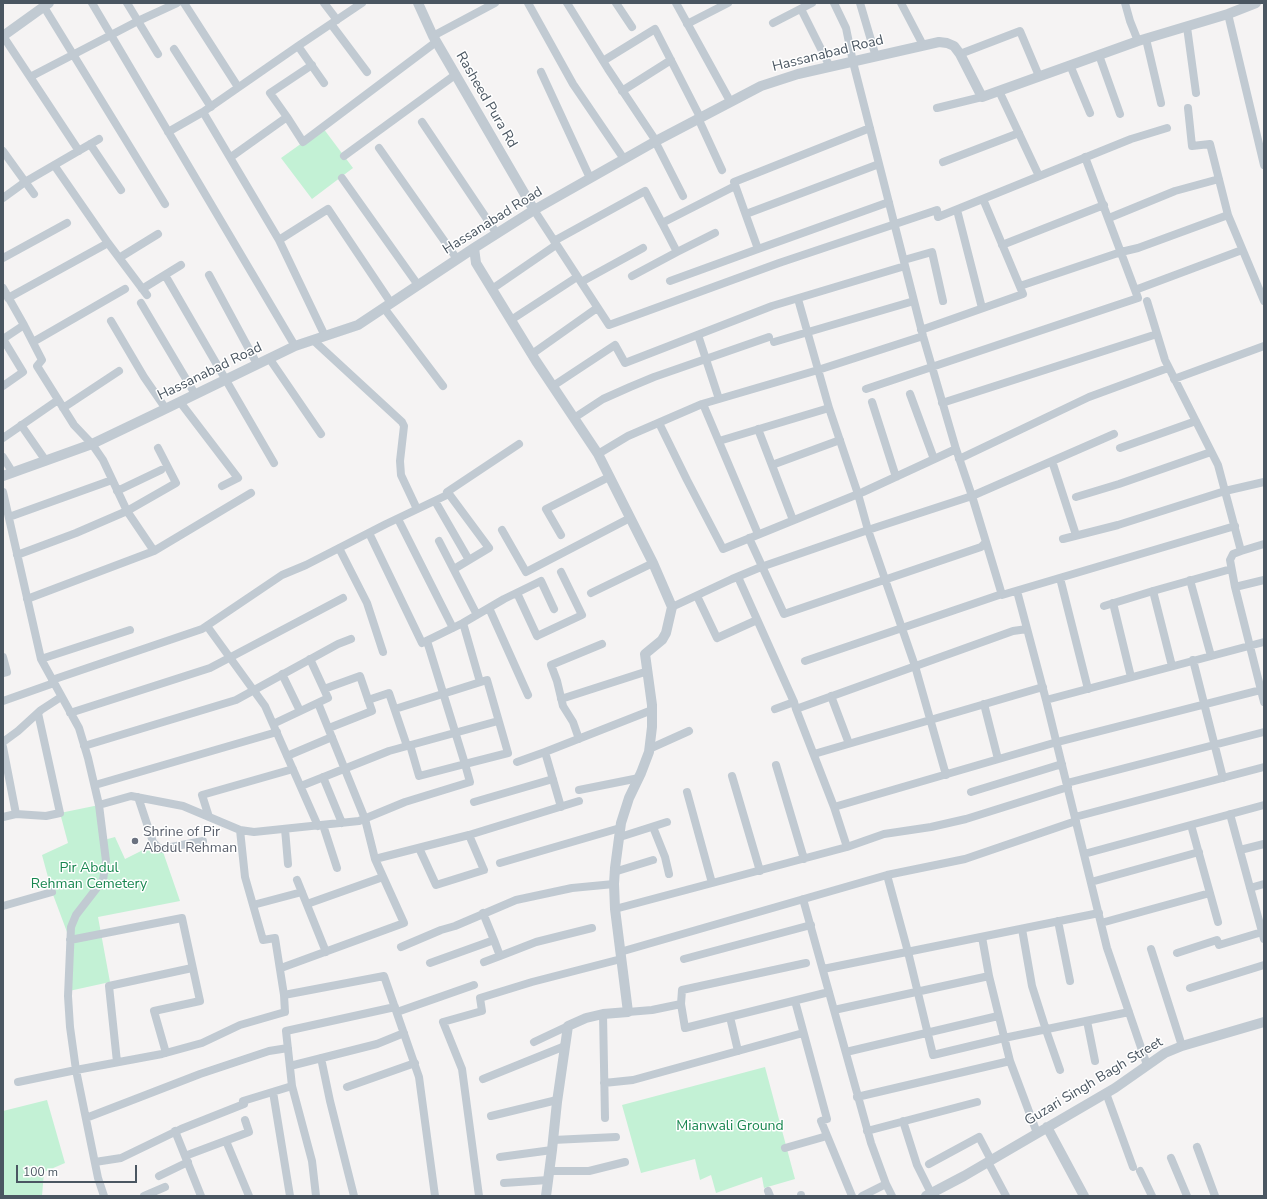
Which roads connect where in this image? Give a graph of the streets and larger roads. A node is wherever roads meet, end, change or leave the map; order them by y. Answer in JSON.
{"nodes":[{"id":1,"x":92,"y":3,"type":"edge"},
{"id":2,"x":127,"y":3,"type":"edge"},
{"id":3,"x":177,"y":3,"type":"edge"},
{"id":4,"x":184,"y":3,"type":"edge"},
{"id":5,"x":324,"y":3,"type":"edge"},
{"id":6,"x":362,"y":3,"type":"edge"},
{"id":7,"x":418,"y":3,"type":"edge"},
{"id":8,"x":495,"y":3,"type":"edge"},
{"id":9,"x":528,"y":3,"type":"edge"},
{"id":10,"x":567,"y":3,"type":"edge"},
{"id":11,"x":616,"y":3,"type":"edge"},
{"id":12,"x":676,"y":3,"type":"edge"},
{"id":13,"x":728,"y":3,"type":"edge"},
{"id":14,"x":812,"y":3,"type":"edge"},
{"id":15,"x":834,"y":3,"type":"edge"},
{"id":16,"x":860,"y":3,"type":"edge"},
{"id":17,"x":901,"y":3,"type":"edge"},
{"id":18,"x":1125,"y":3,"type":"edge"},
{"id":19,"x":1251,"y":4,"type":"edge"},
{"id":20,"x":47,"y":5,"type":"edge"},
{"id":21,"x":800,"y":9,"type":"junction"},
{"id":22,"x":1228,"y":14,"type":"junction"},
{"id":23,"x":138,"y":21,"type":"junction"},
{"id":24,"x":334,"y":22,"type":"junction"},
{"id":25,"x":773,"y":23,"type":"dead end"},
{"id":26,"x":687,"y":24,"type":"junction"},
{"id":27,"x":632,"y":27,"type":"dead end"},
{"id":28,"x":1187,"y":27,"type":"junction"},
{"id":29,"x":111,"y":35,"type":"junction"},
{"id":30,"x":3,"y":36,"type":"edge"},
{"id":31,"x":434,"y":39,"type":"junction"},
{"id":32,"x":1142,"y":40,"type":"junction"},
{"id":33,"x":923,"y":45,"type":"junction"},
{"id":34,"x":298,"y":46,"type":"junction"},
{"id":35,"x":174,"y":49,"type":"dead end"},
{"id":36,"x":158,"y":54,"type":"dead end"},
{"id":37,"x":960,"y":54,"type":"junction"},
{"id":38,"x":74,"y":55,"type":"junction"},
{"id":39,"x":1099,"y":55,"type":"junction"},
{"id":40,"x":876,"y":56,"type":"junction"},
{"id":41,"x":671,"y":60,"type":"junction"},
{"id":42,"x":603,"y":61,"type":"junction"},
{"id":43,"x":853,"y":62,"type":"junction"},
{"id":44,"x":312,"y":65,"type":"junction"},
{"id":45,"x":1070,"y":65,"type":"junction"},
{"id":46,"x":830,"y":67,"type":"junction"},
{"id":47,"x":367,"y":72,"type":"dead end"},
{"id":48,"x":541,"y":72,"type":"dead end"},
{"id":49,"x":456,"y":75,"type":"junction"},
{"id":50,"x":1039,"y":76,"type":"junction"},
{"id":51,"x":30,"y":77,"type":"junction"},
{"id":52,"x":324,"y":82,"type":"dead end"},
{"id":53,"x":238,"y":87,"type":"junction"},
{"id":54,"x":622,"y":91,"type":"junction"},
{"id":55,"x":999,"y":91,"type":"junction"},
{"id":56,"x":1196,"y":93,"type":"dead end"},
{"id":57,"x":982,"y":97,"type":"junction"},
{"id":58,"x":730,"y":101,"type":"junction"},
{"id":59,"x":1161,"y":103,"type":"dead end"},
{"id":60,"x":210,"y":107,"type":"junction"},
{"id":61,"x":937,"y":108,"type":"dead end"},
{"id":62,"x":1188,"y":108,"type":"dead end"},
{"id":63,"x":203,"y":112,"type":"junction"},
{"id":64,"x":1090,"y":113,"type":"dead end"},
{"id":65,"x":1120,"y":114,"type":"dead end"},
{"id":66,"x":287,"y":116,"type":"junction"},
{"id":67,"x":699,"y":118,"type":"junction"},
{"id":68,"x":422,"y":122,"type":"dead end"},
{"id":69,"x":870,"y":128,"type":"junction"},
{"id":70,"x":1167,"y":128,"type":"dead end"},
{"id":71,"x":168,"y":132,"type":"junction"},
{"id":72,"x":1019,"y":133,"type":"junction"},
{"id":73,"x":99,"y":139,"type":"dead end"},
{"id":74,"x":656,"y":141,"type":"junction"},
{"id":75,"x":90,"y":144,"type":"junction"},
{"id":76,"x":379,"y":148,"type":"dead end"},
{"id":77,"x":79,"y":151,"type":"junction"},
{"id":78,"x":3,"y":152,"type":"edge"},
{"id":79,"x":344,"y":156,"type":"dead end"},
{"id":80,"x":231,"y":157,"type":"junction"},
{"id":81,"x":1086,"y":157,"type":"junction"},
{"id":82,"x":624,"y":159,"type":"junction"},
{"id":83,"x":943,"y":162,"type":"dead end"},
{"id":84,"x":880,"y":164,"type":"junction"},
{"id":85,"x":54,"y":165,"type":"junction"},
{"id":86,"x":1264,"y":165,"type":"edge"},
{"id":87,"x":722,"y":170,"type":"dead end"},
{"id":88,"x":1039,"y":176,"type":"junction"},
{"id":89,"x":342,"y":178,"type":"dead end"},
{"id":90,"x":590,"y":178,"type":"junction"},
{"id":91,"x":1219,"y":179,"type":"junction"},
{"id":92,"x":25,"y":182,"type":"junction"},
{"id":93,"x":735,"y":186,"type":"junction"},
{"id":94,"x":121,"y":190,"type":"dead end"},
{"id":95,"x":34,"y":194,"type":"dead end"},
{"id":96,"x":683,"y":196,"type":"dead end"},
{"id":97,"x":3,"y":198,"type":"edge"},
{"id":98,"x":983,"y":199,"type":"junction"},
{"id":99,"x":889,"y":202,"type":"junction"},
{"id":100,"x":165,"y":204,"type":"dead end"},
{"id":101,"x":1104,"y":205,"type":"junction"},
{"id":102,"x":534,"y":210,"type":"junction"},
{"id":103,"x":957,"y":210,"type":"junction"},
{"id":104,"x":746,"y":214,"type":"junction"},
{"id":105,"x":1228,"y":215,"type":"junction"},
{"id":106,"x":1108,"y":218,"type":"junction"},
{"id":107,"x":67,"y":223,"type":"dead end"},
{"id":108,"x":662,"y":223,"type":"junction"},
{"id":109,"x":895,"y":225,"type":"junction"},
{"id":110,"x":715,"y":233,"type":"dead end"},
{"id":111,"x":158,"y":234,"type":"dead end"},
{"id":112,"x":497,"y":234,"type":"junction"},
{"id":113,"x":279,"y":240,"type":"junction"},
{"id":114,"x":108,"y":243,"type":"junction"},
{"id":115,"x":555,"y":243,"type":"junction"},
{"id":116,"x":1002,"y":245,"type":"junction"},
{"id":117,"x":474,"y":248,"type":"junction"},
{"id":118,"x":642,"y":248,"type":"dead end"},
{"id":119,"x":758,"y":248,"type":"junction"},
{"id":120,"x":1242,"y":250,"type":"junction"},
{"id":121,"x":677,"y":252,"type":"junction"},
{"id":122,"x":1121,"y":252,"type":"junction"},
{"id":123,"x":3,"y":258,"type":"edge"},
{"id":124,"x":119,"y":258,"type":"junction"},
{"id":125,"x":457,"y":259,"type":"junction"},
{"id":126,"x":904,"y":263,"type":"junction"},
{"id":127,"x":181,"y":265,"type":"dead end"},
{"id":128,"x":165,"y":275,"type":"junction"},
{"id":129,"x":209,"y":275,"type":"dead end"},
{"id":130,"x":632,"y":276,"type":"dead end"},
{"id":131,"x":579,"y":280,"type":"junction"},
{"id":132,"x":670,"y":281,"type":"dead end"},
{"id":133,"x":418,"y":285,"type":"junction"},
{"id":134,"x":1020,"y":286,"type":"junction"},
{"id":135,"x":3,"y":288,"type":"edge"},
{"id":136,"x":125,"y":289,"type":"dead end"},
{"id":137,"x":492,"y":289,"type":"junction"},
{"id":138,"x":1135,"y":290,"type":"junction"},
{"id":139,"x":8,"y":298,"type":"junction"},
{"id":140,"x":798,"y":299,"type":"junction"},
{"id":141,"x":914,"y":301,"type":"junction"},
{"id":142,"x":943,"y":301,"type":"dead end"},
{"id":143,"x":1147,"y":301,"type":"dead end"},
{"id":144,"x":1264,"y":301,"type":"edge"},
{"id":145,"x":141,"y":303,"type":"dead end"},
{"id":146,"x":388,"y":305,"type":"junction"},
{"id":147,"x":597,"y":308,"type":"junction"},
{"id":148,"x":982,"y":308,"type":"junction"},
{"id":149,"x":511,"y":320,"type":"junction"},
{"id":150,"x":111,"y":321,"type":"dead end"},
{"id":151,"x":24,"y":325,"type":"junction"},
{"id":152,"x":808,"y":333,"type":"junction"},
{"id":153,"x":922,"y":333,"type":"junction"},
{"id":154,"x":1156,"y":334,"type":"junction"},
{"id":155,"x":698,"y":335,"type":"junction"},
{"id":156,"x":325,"y":336,"type":"junction"},
{"id":157,"x":3,"y":339,"type":"edge"},
{"id":158,"x":313,"y":340,"type":"junction"},
{"id":159,"x":33,"y":342,"type":"junction"},
{"id":160,"x":294,"y":346,"type":"junction"},
{"id":161,"x":1264,"y":346,"type":"edge"},
{"id":162,"x":532,"y":354,"type":"junction"},
{"id":163,"x":269,"y":358,"type":"junction"},
{"id":164,"x":706,"y":359,"type":"junction"},
{"id":165,"x":257,"y":364,"type":"junction"},
{"id":166,"x":932,"y":367,"type":"junction"},
{"id":167,"x":1168,"y":368,"type":"junction"},
{"id":168,"x":818,"y":370,"type":"junction"},
{"id":169,"x":120,"y":371,"type":"dead end"},
{"id":170,"x":1174,"y":379,"type":"junction"},
{"id":171,"x":225,"y":380,"type":"junction"},
{"id":172,"x":3,"y":386,"type":"edge"},
{"id":173,"x":443,"y":386,"type":"dead end"},
{"id":174,"x":553,"y":386,"type":"junction"},
{"id":175,"x":866,"y":389,"type":"dead end"},
{"id":176,"x":195,"y":394,"type":"junction"},
{"id":177,"x":910,"y":394,"type":"dead end"},
{"id":178,"x":720,"y":399,"type":"junction"},
{"id":179,"x":58,"y":400,"type":"junction"},
{"id":180,"x":180,"y":402,"type":"junction"},
{"id":181,"x":872,"y":402,"type":"dead end"},
{"id":182,"x":942,"y":403,"type":"junction"},
{"id":183,"x":703,"y":404,"type":"junction"},
{"id":184,"x":63,"y":408,"type":"junction"},
{"id":185,"x":829,"y":408,"type":"junction"},
{"id":186,"x":166,"y":409,"type":"junction"},
{"id":187,"x":574,"y":418,"type":"junction"},
{"id":188,"x":1196,"y":422,"type":"junction"},
{"id":189,"x":658,"y":423,"type":"junction"},
{"id":190,"x":21,"y":426,"type":"junction"},
{"id":191,"x":758,"y":429,"type":"junction"},
{"id":192,"x":321,"y":434,"type":"dead end"},
{"id":193,"x":1114,"y":434,"type":"dead end"},
{"id":194,"x":3,"y":438,"type":"edge"},
{"id":195,"x":840,"y":440,"type":"junction"},
{"id":196,"x":719,"y":441,"type":"junction"},
{"id":197,"x":92,"y":444,"type":"junction"},
{"id":198,"x":519,"y":444,"type":"dead end"},
{"id":199,"x":158,"y":448,"type":"dead end"},
{"id":200,"x":1120,"y":448,"type":"dead end"},
{"id":201,"x":956,"y":449,"type":"junction"},
{"id":202,"x":1211,"y":452,"type":"junction"},
{"id":203,"x":598,"y":454,"type":"junction"},
{"id":204,"x":3,"y":457,"type":"edge"},
{"id":205,"x":959,"y":459,"type":"junction"},
{"id":206,"x":934,"y":460,"type":"junction"},
{"id":207,"x":46,"y":461,"type":"junction"},
{"id":208,"x":1052,"y":461,"type":"junction"},
{"id":209,"x":274,"y":463,"type":"dead end"},
{"id":210,"x":772,"y":465,"type":"junction"},
{"id":211,"x":161,"y":470,"type":"dead end"},
{"id":212,"x":13,"y":473,"type":"junction"},
{"id":213,"x":3,"y":476,"type":"edge"},
{"id":214,"x":610,"y":477,"type":"junction"},
{"id":215,"x":896,"y":477,"type":"junction"},
{"id":216,"x":112,"y":480,"type":"junction"},
{"id":217,"x":1264,"y":482,"type":"edge"},
{"id":218,"x":222,"y":486,"type":"dead end"},
{"id":219,"x":117,"y":491,"type":"junction"},
{"id":220,"x":1225,"y":491,"type":"junction"},
{"id":221,"x":3,"y":492,"type":"edge"},
{"id":222,"x":251,"y":493,"type":"dead end"},
{"id":223,"x":448,"y":494,"type":"junction"},
{"id":224,"x":858,"y":494,"type":"junction"},
{"id":225,"x":972,"y":496,"type":"junction"},
{"id":226,"x":1076,"y":497,"type":"dead end"},
{"id":227,"x":434,"y":501,"type":"junction"},
{"id":228,"x":417,"y":509,"type":"junction"},
{"id":229,"x":127,"y":511,"type":"junction"},
{"id":230,"x":6,"y":512,"type":"edge"},
{"id":231,"x":630,"y":518,"type":"junction"},
{"id":232,"x":398,"y":519,"type":"junction"},
{"id":233,"x":793,"y":520,"type":"junction"},
{"id":234,"x":1235,"y":526,"type":"junction"},
{"id":235,"x":502,"y":530,"type":"dead end"},
{"id":236,"x":868,"y":530,"type":"junction"},
{"id":237,"x":369,"y":533,"type":"junction"},
{"id":238,"x":758,"y":534,"type":"junction"},
{"id":239,"x":560,"y":535,"type":"dead end"},
{"id":240,"x":1076,"y":535,"type":"junction"},
{"id":241,"x":748,"y":538,"type":"junction"},
{"id":242,"x":1063,"y":539,"type":"dead end"},
{"id":243,"x":439,"y":541,"type":"dead end"},
{"id":244,"x":986,"y":542,"type":"junction"},
{"id":245,"x":1264,"y":544,"type":"edge"},
{"id":246,"x":339,"y":548,"type":"junction"},
{"id":247,"x":1241,"y":550,"type":"junction"},
{"id":248,"x":154,"y":551,"type":"junction"},
{"id":249,"x":17,"y":555,"type":"junction"},
{"id":250,"x":469,"y":560,"type":"junction"},
{"id":251,"x":653,"y":563,"type":"junction"},
{"id":252,"x":762,"y":567,"type":"junction"},
{"id":253,"x":1231,"y":569,"type":"junction"},
{"id":254,"x":454,"y":570,"type":"junction"},
{"id":255,"x":561,"y":572,"type":"dead end"},
{"id":256,"x":738,"y":577,"type":"junction"},
{"id":257,"x":1060,"y":578,"type":"junction"},
{"id":258,"x":885,"y":579,"type":"junction"},
{"id":259,"x":1190,"y":580,"type":"junction"},
{"id":260,"x":1264,"y":580,"type":"edge"},
{"id":261,"x":1235,"y":587,"type":"junction"},
{"id":262,"x":1017,"y":591,"type":"junction"},
{"id":263,"x":1153,"y":591,"type":"junction"},
{"id":264,"x":516,"y":593,"type":"junction"},
{"id":265,"x":590,"y":593,"type":"dead end"},
{"id":266,"x":1002,"y":594,"type":"junction"},
{"id":267,"x":697,"y":596,"type":"junction"},
{"id":268,"x":343,"y":598,"type":"dead end"},
{"id":269,"x":27,"y":599,"type":"junction"},
{"id":270,"x":1113,"y":603,"type":"junction"},
{"id":271,"x":1104,"y":606,"type":"dead end"},
{"id":272,"x":489,"y":608,"type":"junction"},
{"id":273,"x":672,"y":608,"type":"junction"},
{"id":274,"x":554,"y":609,"type":"dead end"},
{"id":275,"x":477,"y":615,"type":"junction"},
{"id":276,"x":757,"y":620,"type":"junction"},
{"id":277,"x":463,"y":623,"type":"junction"},
{"id":278,"x":207,"y":626,"type":"junction"},
{"id":279,"x":453,"y":628,"type":"junction"},
{"id":280,"x":902,"y":629,"type":"junction"},
{"id":281,"x":1027,"y":629,"type":"junction"},
{"id":282,"x":130,"y":630,"type":"dead end"},
{"id":283,"x":351,"y":639,"type":"dead end"},
{"id":284,"x":427,"y":641,"type":"junction"},
{"id":285,"x":1264,"y":642,"type":"edge"},
{"id":286,"x":602,"y":644,"type":"dead end"},
{"id":287,"x":1250,"y":646,"type":"junction"},
{"id":288,"x":383,"y":652,"type":"dead end"},
{"id":289,"x":1211,"y":656,"type":"junction"},
{"id":290,"x":3,"y":657,"type":"edge"},
{"id":291,"x":230,"y":658,"type":"junction"},
{"id":292,"x":41,"y":659,"type":"junction"},
{"id":293,"x":310,"y":659,"type":"junction"},
{"id":294,"x":1193,"y":660,"type":"junction"},
{"id":295,"x":805,"y":661,"type":"dead end"},
{"id":296,"x":915,"y":666,"type":"junction"},
{"id":297,"x":1172,"y":666,"type":"junction"},
{"id":298,"x":648,"y":671,"type":"junction"},
{"id":299,"x":3,"y":673,"type":"edge"},
{"id":300,"x":282,"y":674,"type":"junction"},
{"id":301,"x":1131,"y":677,"type":"junction"},
{"id":302,"x":53,"y":682,"type":"junction"},
{"id":303,"x":480,"y":682,"type":"junction"},
{"id":304,"x":1043,"y":687,"type":"junction"},
{"id":305,"x":324,"y":689,"type":"junction"},
{"id":306,"x":1088,"y":689,"type":"junction"},
{"id":307,"x":1262,"y":689,"type":"edge"},
{"id":308,"x":253,"y":690,"type":"junction"},
{"id":309,"x":443,"y":694,"type":"junction"},
{"id":310,"x":528,"y":695,"type":"dead end"},
{"id":311,"x":831,"y":696,"type":"junction"},
{"id":312,"x":61,"y":697,"type":"junction"},
{"id":313,"x":561,"y":699,"type":"junction"},
{"id":314,"x":368,"y":700,"type":"junction"},
{"id":315,"x":1046,"y":700,"type":"junction"},
{"id":316,"x":3,"y":701,"type":"edge"},
{"id":317,"x":1264,"y":702,"type":"edge"},
{"id":318,"x":318,"y":703,"type":"junction"},
{"id":319,"x":984,"y":704,"type":"junction"},
{"id":320,"x":1204,"y":704,"type":"junction"},
{"id":321,"x":795,"y":705,"type":"junction"},
{"id":322,"x":395,"y":709,"type":"junction"},
{"id":323,"x":775,"y":709,"type":"dead end"},
{"id":324,"x":652,"y":710,"type":"junction"},
{"id":325,"x":300,"y":712,"type":"junction"},
{"id":326,"x":38,"y":713,"type":"junction"},
{"id":327,"x":70,"y":713,"type":"junction"},
{"id":328,"x":930,"y":720,"type":"junction"},
{"id":329,"x":498,"y":721,"type":"junction"},
{"id":330,"x":273,"y":724,"type":"junction"},
{"id":331,"x":329,"y":728,"type":"junction"},
{"id":332,"x":689,"y":731,"type":"dead end"},
{"id":333,"x":277,"y":732,"type":"junction"},
{"id":334,"x":455,"y":732,"type":"junction"},
{"id":335,"x":1264,"y":732,"type":"edge"},
{"id":336,"x":332,"y":737,"type":"junction"},
{"id":337,"x":579,"y":739,"type":"junction"},
{"id":338,"x":848,"y":741,"type":"dead end"},
{"id":339,"x":3,"y":742,"type":"edge"},
{"id":340,"x":1057,"y":742,"type":"junction"},
{"id":341,"x":409,"y":745,"type":"junction"},
{"id":342,"x":1214,"y":745,"type":"junction"},
{"id":343,"x":84,"y":746,"type":"junction"},
{"id":344,"x":3,"y":747,"type":"edge"},
{"id":345,"x":649,"y":749,"type":"junction"},
{"id":346,"x":545,"y":752,"type":"junction"},
{"id":347,"x":814,"y":754,"type":"junction"},
{"id":348,"x":287,"y":756,"type":"junction"},
{"id":349,"x":998,"y":759,"type":"junction"},
{"id":350,"x":517,"y":762,"type":"dead end"},
{"id":351,"x":465,"y":764,"type":"junction"},
{"id":352,"x":1062,"y":764,"type":"junction"},
{"id":353,"x":776,"y":765,"type":"dead end"},
{"id":354,"x":1264,"y":767,"type":"edge"},
{"id":355,"x":345,"y":768,"type":"junction"},
{"id":356,"x":293,"y":769,"type":"junction"},
{"id":357,"x":946,"y":775,"type":"junction"},
{"id":358,"x":732,"y":776,"type":"dead end"},
{"id":359,"x":323,"y":778,"type":"junction"},
{"id":360,"x":638,"y":778,"type":"junction"},
{"id":361,"x":1223,"y":778,"type":"junction"},
{"id":362,"x":553,"y":779,"type":"junction"},
{"id":363,"x":95,"y":785,"type":"junction"},
{"id":364,"x":1067,"y":785,"type":"junction"},
{"id":365,"x":301,"y":786,"type":"junction"},
{"id":366,"x":579,"y":790,"type":"dead end"},
{"id":367,"x":687,"y":792,"type":"dead end"},
{"id":368,"x":971,"y":792,"type":"dead end"},
{"id":369,"x":138,"y":797,"type":"junction"},
{"id":370,"x":579,"y":801,"type":"dead end"},
{"id":371,"x":474,"y":802,"type":"dead end"},
{"id":372,"x":99,"y":805,"type":"junction"},
{"id":373,"x":1264,"y":805,"type":"edge"},
{"id":374,"x":561,"y":807,"type":"junction"},
{"id":375,"x":834,"y":808,"type":"junction"},
{"id":376,"x":16,"y":814,"type":"junction"},
{"id":377,"x":1230,"y":814,"type":"junction"},
{"id":378,"x":3,"y":817,"type":"edge"},
{"id":379,"x":209,"y":817,"type":"junction"},
{"id":380,"x":365,"y":819,"type":"junction"},
{"id":381,"x":1076,"y":819,"type":"junction"},
{"id":382,"x":667,"y":822,"type":"dead end"},
{"id":383,"x":342,"y":823,"type":"junction"},
{"id":384,"x":320,"y":825,"type":"junction"},
{"id":385,"x":1191,"y":825,"type":"junction"},
{"id":386,"x":653,"y":827,"type":"junction"},
{"id":387,"x":285,"y":829,"type":"junction"},
{"id":388,"x":240,"y":830,"type":"junction"},
{"id":389,"x":620,"y":833,"type":"junction"},
{"id":390,"x":469,"y":835,"type":"junction"},
{"id":391,"x":203,"y":842,"type":"dead end"},
{"id":392,"x":1264,"y":844,"type":"edge"},
{"id":393,"x":847,"y":847,"type":"junction"},
{"id":394,"x":419,"y":848,"type":"junction"},
{"id":395,"x":1240,"y":850,"type":"junction"},
{"id":396,"x":1199,"y":852,"type":"junction"},
{"id":397,"x":1084,"y":854,"type":"junction"},
{"id":398,"x":375,"y":859,"type":"junction"},
{"id":399,"x":804,"y":859,"type":"junction"},
{"id":400,"x":653,"y":860,"type":"dead end"},
{"id":401,"x":500,"y":863,"type":"dead end"},
{"id":402,"x":288,"y":864,"type":"dead end"},
{"id":403,"x":337,"y":868,"type":"dead end"},
{"id":404,"x":760,"y":871,"type":"junction"},
{"id":405,"x":614,"y":872,"type":"junction"},
{"id":406,"x":669,"y":874,"type":"dead end"},
{"id":407,"x":887,"y":875,"type":"junction"},
{"id":408,"x":383,"y":877,"type":"junction"},
{"id":409,"x":297,"y":880,"type":"dead end"},
{"id":410,"x":1091,"y":882,"type":"junction"},
{"id":411,"x":712,"y":883,"type":"junction"},
{"id":412,"x":614,"y":884,"type":"junction"},
{"id":413,"x":1264,"y":884,"type":"edge"},
{"id":414,"x":1250,"y":888,"type":"junction"},
{"id":415,"x":52,"y":892,"type":"dead end"},
{"id":416,"x":302,"y":892,"type":"junction"},
{"id":417,"x":1210,"y":893,"type":"junction"},
{"id":418,"x":803,"y":899,"type":"junction"},
{"id":419,"x":306,"y":904,"type":"junction"},
{"id":420,"x":253,"y":905,"type":"junction"},
{"id":421,"x":3,"y":906,"type":"edge"},
{"id":422,"x":615,"y":908,"type":"junction"},
{"id":423,"x":483,"y":913,"type":"junction"},
{"id":424,"x":1099,"y":913,"type":"junction"},
{"id":425,"x":1058,"y":921,"type":"junction"},
{"id":426,"x":1218,"y":922,"type":"dead end"},
{"id":427,"x":1101,"y":923,"type":"junction"},
{"id":428,"x":811,"y":925,"type":"junction"},
{"id":429,"x":592,"y":928,"type":"dead end"},
{"id":430,"x":1022,"y":929,"type":"junction"},
{"id":431,"x":1263,"y":935,"type":"edge"},
{"id":432,"x":982,"y":937,"type":"junction"},
{"id":433,"x":70,"y":940,"type":"junction"},
{"id":434,"x":494,"y":940,"type":"junction"},
{"id":435,"x":400,"y":947,"type":"dead end"},
{"id":436,"x":1151,"y":949,"type":"dead end"},
{"id":437,"x":326,"y":952,"type":"junction"},
{"id":438,"x":908,"y":952,"type":"junction"},
{"id":439,"x":1176,"y":953,"type":"dead end"},
{"id":440,"x":621,"y":955,"type":"junction"},
{"id":441,"x":500,"y":956,"type":"junction"},
{"id":442,"x":684,"y":959,"type":"dead end"},
{"id":443,"x":484,"y":962,"type":"dead end"},
{"id":444,"x":430,"y":963,"type":"dead end"},
{"id":445,"x":806,"y":963,"type":"dead end"},
{"id":446,"x":1264,"y":965,"type":"edge"},
{"id":447,"x":192,"y":968,"type":"junction"},
{"id":448,"x":280,"y":968,"type":"junction"},
{"id":449,"x":823,"y":969,"type":"junction"},
{"id":450,"x":989,"y":976,"type":"junction"},
{"id":451,"x":1070,"y":981,"type":"dead end"},
{"id":452,"x":474,"y":986,"type":"dead end"},
{"id":453,"x":1190,"y":988,"type":"dead end"},
{"id":454,"x":829,"y":992,"type":"junction"},
{"id":455,"x":918,"y":992,"type":"junction"},
{"id":456,"x":284,"y":995,"type":"junction"},
{"id":457,"x":795,"y":1001,"type":"junction"},
{"id":458,"x":681,"y":1004,"type":"junction"},
{"id":459,"x":396,"y":1009,"type":"junction"},
{"id":460,"x":834,"y":1010,"type":"junction"},
{"id":461,"x":628,"y":1012,"type":"junction"},
{"id":462,"x":1129,"y":1012,"type":"junction"},
{"id":463,"x":603,"y":1014,"type":"junction"},
{"id":464,"x":998,"y":1016,"type":"junction"},
{"id":465,"x":730,"y":1017,"type":"junction"},
{"id":466,"x":1087,"y":1021,"type":"junction"},
{"id":467,"x":1264,"y":1022,"type":"edge"},
{"id":468,"x":568,"y":1026,"type":"junction"},
{"id":469,"x":1046,"y":1030,"type":"junction"},
{"id":470,"x":404,"y":1033,"type":"junction"},
{"id":471,"x":803,"y":1033,"type":"junction"},
{"id":472,"x":928,"y":1033,"type":"junction"},
{"id":473,"x":1004,"y":1038,"type":"junction"},
{"id":474,"x":534,"y":1042,"type":"dead end"},
{"id":475,"x":565,"y":1046,"type":"junction"},
{"id":476,"x":1182,"y":1046,"type":"junction"},
{"id":477,"x":288,"y":1048,"type":"junction"},
{"id":478,"x":738,"y":1051,"type":"junction"},
{"id":479,"x":846,"y":1052,"type":"junction"},
{"id":480,"x":166,"y":1053,"type":"junction"},
{"id":481,"x":321,"y":1058,"type":"junction"},
{"id":482,"x":1010,"y":1061,"type":"junction"},
{"id":483,"x":1095,"y":1061,"type":"dead end"},
{"id":484,"x":117,"y":1062,"type":"junction"},
{"id":485,"x":414,"y":1063,"type":"junction"},
{"id":486,"x":1147,"y":1065,"type":"junction"},
{"id":487,"x":290,"y":1066,"type":"junction"},
{"id":488,"x":76,"y":1070,"type":"junction"},
{"id":489,"x":1060,"y":1070,"type":"dead end"},
{"id":490,"x":483,"y":1079,"type":"dead end"},
{"id":491,"x":18,"y":1082,"type":"dead end"},
{"id":492,"x":604,"y":1083,"type":"junction"},
{"id":493,"x":292,"y":1086,"type":"junction"},
{"id":494,"x":347,"y":1087,"type":"dead end"},
{"id":495,"x":273,"y":1092,"type":"junction"},
{"id":496,"x":1106,"y":1093,"type":"junction"},
{"id":497,"x":857,"y":1097,"type":"junction"},
{"id":498,"x":557,"y":1100,"type":"junction"},
{"id":499,"x":977,"y":1102,"type":"dead end"},
{"id":500,"x":491,"y":1116,"type":"dead end"},
{"id":501,"x":86,"y":1118,"type":"junction"},
{"id":502,"x":605,"y":1118,"type":"dead end"},
{"id":503,"x":245,"y":1120,"type":"dead end"},
{"id":504,"x":903,"y":1121,"type":"junction"},
{"id":505,"x":1047,"y":1127,"type":"junction"},
{"id":506,"x":175,"y":1131,"type":"junction"},
{"id":507,"x":867,"y":1131,"type":"junction"},
{"id":508,"x":1037,"y":1133,"type":"junction"},
{"id":509,"x":827,"y":1136,"type":"junction"},
{"id":510,"x":616,"y":1137,"type":"dead end"},
{"id":511,"x":226,"y":1141,"type":"junction"},
{"id":512,"x":553,"y":1145,"type":"junction"},
{"id":513,"x":1197,"y":1147,"type":"dead end"},
{"id":514,"x":785,"y":1148,"type":"dead end"},
{"id":515,"x":500,"y":1157,"type":"dead end"},
{"id":516,"x":1171,"y":1158,"type":"dead end"},
{"id":517,"x":186,"y":1159,"type":"junction"},
{"id":518,"x":990,"y":1161,"type":"junction"},
{"id":519,"x":95,"y":1162,"type":"junction"},
{"id":520,"x":625,"y":1162,"type":"dead end"},
{"id":521,"x":929,"y":1164,"type":"dead end"},
{"id":522,"x":1133,"y":1167,"type":"dead end"},
{"id":523,"x":1140,"y":1171,"type":"dead end"},
{"id":524,"x":159,"y":1176,"type":"dead end"},
{"id":525,"x":549,"y":1176,"type":"junction"},
{"id":526,"x":504,"y":1183,"type":"dead end"},
{"id":527,"x":886,"y":1184,"type":"junction"},
{"id":528,"x":165,"y":1187,"type":"dead end"},
{"id":529,"x":928,"y":1194,"type":"edge"},
{"id":530,"x":104,"y":1196,"type":"edge"},
{"id":531,"x":144,"y":1196,"type":"edge"},
{"id":532,"x":201,"y":1196,"type":"edge"},
{"id":533,"x":249,"y":1196,"type":"edge"},
{"id":534,"x":290,"y":1196,"type":"edge"},
{"id":535,"x":316,"y":1196,"type":"edge"},
{"id":536,"x":354,"y":1196,"type":"edge"},
{"id":537,"x":436,"y":1196,"type":"edge"},
{"id":538,"x":479,"y":1196,"type":"edge"},
{"id":539,"x":546,"y":1196,"type":"edge"},
{"id":540,"x":852,"y":1196,"type":"edge"},
{"id":541,"x":862,"y":1196,"type":"edge"},
{"id":542,"x":892,"y":1196,"type":"edge"},
{"id":543,"x":1006,"y":1196,"type":"edge"},
{"id":544,"x":1084,"y":1196,"type":"edge"},
{"id":545,"x":1152,"y":1196,"type":"edge"},
{"id":546,"x":1187,"y":1196,"type":"edge"},
{"id":547,"x":1214,"y":1196,"type":"edge"}],
"edges":[{"from":1,"to":29,"type":"street"},
{"from":2,"to":23,"type":"street"},
{"from":3,"to":23,"type":"street"},
{"from":4,"to":53,"type":"street"},
{"from":5,"to":24,"type":"street"},
{"from":6,"to":24,"type":"street"},
{"from":7,"to":31,"type":"street","name":"Rasheed Pura Rd"},
{"from":8,"to":31,"type":"street"},
{"from":9,"to":82,"type":"street"},
{"from":10,"to":42,"type":"street"},
{"from":11,"to":27,"type":"street"},
{"from":12,"to":26,"type":"street"},
{"from":13,"to":26,"type":"street"},
{"from":14,"to":21,"type":"street"},
{"from":15,"to":43,"type":"street"},
{"from":16,"to":40,"type":"street"},
{"from":17,"to":33,"type":"street"},
{"from":18,"to":32,"type":"street"},
{"from":19,"to":22,"type":"street"},
{"from":20,"to":30,"type":"street"},
{"from":20,"to":38,"type":"street"},
{"from":21,"to":25,"type":"street"},
{"from":21,"to":46,"type":"street"},
{"from":22,"to":28,"type":"street"},
{"from":22,"to":86,"type":"street"},
{"from":23,"to":29,"type":"street"},
{"from":23,"to":36,"type":"street"},
{"from":24,"to":34,"type":"street"},
{"from":24,"to":47,"type":"street"},
{"from":26,"to":58,"type":"street"},
{"from":28,"to":32,"type":"street"},
{"from":28,"to":56,"type":"street"},
{"from":29,"to":38,"type":"street"},
{"from":29,"to":71,"type":"street"},
{"from":30,"to":51,"type":"street"},
{"from":31,"to":49,"type":"street","name":"Rasheed Pura Rd"},
{"from":31,"to":66,"type":"street"},
{"from":32,"to":39,"type":"street"},
{"from":32,"to":59,"type":"street"},
{"from":33,"to":37,"type":"street","name":"Hassanabad Road"},
{"from":33,"to":40,"type":"street","name":"Hassanabad Road"},
{"from":34,"to":44,"type":"street"},
{"from":34,"to":53,"type":"street"},
{"from":35,"to":60,"type":"street"},
{"from":37,"to":50,"type":"street"},
{"from":37,"to":57,"type":"street","name":"Hassanabad Road"},
{"from":38,"to":51,"type":"street"},
{"from":38,"to":100,"type":"street"},
{"from":39,"to":45,"type":"street"},
{"from":39,"to":65,"type":"street"},
{"from":40,"to":43,"type":"street","name":"Hassanabad Road"},
{"from":41,"to":42,"type":"street"},
{"from":41,"to":54,"type":"street"},
{"from":41,"to":67,"type":"street"},
{"from":42,"to":54,"type":"street"},
{"from":43,"to":46,"type":"street","name":"Hassanabad Road"},
{"from":43,"to":69,"type":"street"},
{"from":44,"to":52,"type":"street"},
{"from":44,"to":66,"type":"street"},
{"from":45,"to":50,"type":"street"},
{"from":45,"to":64,"type":"street"},
{"from":46,"to":58,"type":"street","name":"Hassanabad Road"},
{"from":48,"to":90,"type":"street"},
{"from":49,"to":79,"type":"street"},
{"from":49,"to":102,"type":"street","name":"Rasheed Pura Rd"},
{"from":50,"to":55,"type":"street"},
{"from":51,"to":77,"type":"street"},
{"from":53,"to":60,"type":"street"},
{"from":54,"to":74,"type":"street"},
{"from":55,"to":57,"type":"street"},
{"from":55,"to":72,"type":"street"},
{"from":57,"to":61,"type":"street"},
{"from":58,"to":67,"type":"street","name":"Hassanabad Road"},
{"from":60,"to":63,"type":"street"},
{"from":62,"to":91,"type":"street"},
{"from":63,"to":71,"type":"street"},
{"from":63,"to":80,"type":"street"},
{"from":66,"to":80,"type":"street"},
{"from":67,"to":74,"type":"street","name":"Hassanabad Road"},
{"from":67,"to":87,"type":"street"},
{"from":68,"to":112,"type":"street"},
{"from":69,"to":84,"type":"street"},
{"from":69,"to":93,"type":"street"},
{"from":70,"to":81,"type":"street"},
{"from":71,"to":160,"type":"street"},
{"from":72,"to":83,"type":"street"},
{"from":72,"to":88,"type":"street"},
{"from":73,"to":75,"type":"street"},
{"from":74,"to":82,"type":"street","name":"Hassanabad Road"},
{"from":74,"to":96,"type":"street"},
{"from":75,"to":77,"type":"street"},
{"from":75,"to":94,"type":"street"},
{"from":76,"to":125,"type":"street"},
{"from":77,"to":85,"type":"street"},
{"from":78,"to":92,"type":"street"},
{"from":80,"to":113,"type":"street"},
{"from":81,"to":88,"type":"street"},
{"from":81,"to":101,"type":"street"},
{"from":82,"to":90,"type":"street","name":"Hassanabad Road"},
{"from":84,"to":99,"type":"street"},
{"from":84,"to":104,"type":"street"},
{"from":85,"to":92,"type":"street"},
{"from":85,"to":114,"type":"street"},
{"from":88,"to":98,"type":"street"},
{"from":89,"to":133,"type":"street"},
{"from":90,"to":102,"type":"street","name":"Hassanabad Road"},
{"from":91,"to":105,"type":"street"},
{"from":91,"to":106,"type":"street"},
{"from":92,"to":95,"type":"street"},
{"from":92,"to":97,"type":"street"},
{"from":93,"to":104,"type":"street"},
{"from":93,"to":108,"type":"street"},
{"from":98,"to":103,"type":"street"},
{"from":98,"to":116,"type":"street"},
{"from":99,"to":109,"type":"street"},
{"from":99,"to":119,"type":"street"},
{"from":101,"to":106,"type":"street"},
{"from":101,"to":116,"type":"street"},
{"from":102,"to":112,"type":"street","name":"Hassanabad Road"},
{"from":102,"to":115,"type":"street"},
{"from":103,"to":109,"type":"street"},
{"from":103,"to":148,"type":"street"},
{"from":104,"to":119,"type":"street"},
{"from":105,"to":120,"type":"street"},
{"from":105,"to":122,"type":"street"},
{"from":106,"to":122,"type":"street"},
{"from":107,"to":123,"type":"street"},
{"from":108,"to":115,"type":"street"},
{"from":108,"to":121,"type":"street"},
{"from":109,"to":126,"type":"street"},
{"from":109,"to":147,"type":"street"},
{"from":110,"to":121,"type":"street"},
{"from":111,"to":124,"type":"street"},
{"from":112,"to":117,"type":"street","name":"Hassanabad Road"},
{"from":113,"to":146,"type":"street"},
{"from":113,"to":156,"type":"street"},
{"from":114,"to":124,"type":"street"},
{"from":114,"to":139,"type":"street"},
{"from":115,"to":131,"type":"street"},
{"from":115,"to":137,"type":"street"},
{"from":116,"to":134,"type":"street"},
{"from":117,"to":125,"type":"street","name":"Hassanabad Road"},
{"from":117,"to":137,"type":"street"},
{"from":118,"to":131,"type":"street"},
{"from":119,"to":132,"type":"street"},
{"from":120,"to":138,"type":"street"},
{"from":120,"to":144,"type":"street"},
{"from":121,"to":130,"type":"street"},
{"from":122,"to":134,"type":"street"},
{"from":122,"to":138,"type":"street"},
{"from":124,"to":128,"type":"street"},
{"from":125,"to":133,"type":"street","name":"Hassanabad Road"},
{"from":126,"to":140,"type":"street"},
{"from":126,"to":141,"type":"street"},
{"from":126,"to":142,"type":"street"},
{"from":127,"to":128,"type":"street"},
{"from":128,"to":171,"type":"street"},
{"from":129,"to":165,"type":"street"},
{"from":131,"to":147,"type":"street"},
{"from":131,"to":149,"type":"street"},
{"from":133,"to":146,"type":"street","name":"Hassanabad Road"},
{"from":134,"to":148,"type":"street"},
{"from":135,"to":139,"type":"street"},
{"from":136,"to":159,"type":"street"},
{"from":137,"to":149,"type":"street"},
{"from":138,"to":166,"type":"street"},
{"from":139,"to":151,"type":"street"},
{"from":140,"to":152,"type":"street"},
{"from":140,"to":155,"type":"street"},
{"from":141,"to":152,"type":"street"},
{"from":141,"to":153,"type":"street"},
{"from":143,"to":154,"type":"street"},
{"from":145,"to":176,"type":"street"},
{"from":146,"to":156,"type":"street","name":"Hassanabad Road"},
{"from":146,"to":173,"type":"street"},
{"from":147,"to":162,"type":"street"},
{"from":148,"to":153,"type":"street"},
{"from":149,"to":162,"type":"street"},
{"from":150,"to":186,"type":"street"},
{"from":151,"to":157,"type":"street"},
{"from":151,"to":159,"type":"street"},
{"from":152,"to":164,"type":"street"},
{"from":152,"to":168,"type":"street"},
{"from":153,"to":166,"type":"street"},
{"from":153,"to":168,"type":"street"},
{"from":154,"to":167,"type":"street"},
{"from":154,"to":182,"type":"street"},
{"from":155,"to":164,"type":"street"},
{"from":155,"to":174,"type":"street"},
{"from":156,"to":158,"type":"street","name":"Hassanabad Road"},
{"from":157,"to":172,"type":"street"},
{"from":158,"to":160,"type":"street","name":"Hassanabad Road"},
{"from":158,"to":228,"type":"street"},
{"from":159,"to":179,"type":"street"},
{"from":160,"to":163,"type":"street","name":"Hassanabad Road"},
{"from":161,"to":170,"type":"street"},
{"from":162,"to":174,"type":"street"},
{"from":163,"to":165,"type":"street","name":"Hassanabad Road"},
{"from":163,"to":192,"type":"street"},
{"from":164,"to":178,"type":"street"},
{"from":164,"to":187,"type":"street"},
{"from":165,"to":171,"type":"street","name":"Hassanabad Road"},
{"from":166,"to":175,"type":"street"},
{"from":166,"to":182,"type":"street"},
{"from":167,"to":170,"type":"street"},
{"from":167,"to":205,"type":"street"},
{"from":168,"to":178,"type":"street"},
{"from":168,"to":185,"type":"street"},
{"from":169,"to":184,"type":"street"},
{"from":170,"to":188,"type":"street"},
{"from":171,"to":176,"type":"street","name":"Hassanabad Road"},
{"from":171,"to":209,"type":"street"},
{"from":174,"to":187,"type":"street"},
{"from":176,"to":180,"type":"street","name":"Hassanabad Road"},
{"from":177,"to":206,"type":"street"},
{"from":178,"to":183,"type":"street"},
{"from":179,"to":184,"type":"street"},
{"from":179,"to":190,"type":"street"},
{"from":180,"to":186,"type":"street","name":"Hassanabad Road"},
{"from":180,"to":218,"type":"street"},
{"from":181,"to":215,"type":"street"},
{"from":182,"to":201,"type":"street"},
{"from":183,"to":189,"type":"street"},
{"from":183,"to":196,"type":"street"},
{"from":184,"to":197,"type":"street"},
{"from":185,"to":191,"type":"street"},
{"from":185,"to":195,"type":"street"},
{"from":186,"to":197,"type":"street","name":"Hassanabad Road"},
{"from":187,"to":203,"type":"street"},
{"from":188,"to":200,"type":"street"},
{"from":188,"to":202,"type":"street"},
{"from":189,"to":203,"type":"street"},
{"from":189,"to":241,"type":"street"},
{"from":190,"to":194,"type":"street"},
{"from":190,"to":207,"type":"street"},
{"from":191,"to":196,"type":"street"},
{"from":191,"to":210,"type":"street"},
{"from":193,"to":208,"type":"street"},
{"from":195,"to":210,"type":"street"},
{"from":195,"to":224,"type":"street"},
{"from":196,"to":238,"type":"street"},
{"from":197,"to":207,"type":"street","name":"Hassanabad Road"},
{"from":197,"to":216,"type":"street"},
{"from":198,"to":223,"type":"street"},
{"from":199,"to":229,"type":"street"},
{"from":201,"to":205,"type":"street"},
{"from":201,"to":206,"type":"street"},
{"from":202,"to":220,"type":"street"},
{"from":202,"to":226,"type":"street"},
{"from":203,"to":214,"type":"street"},
{"from":204,"to":212,"type":"street"},
{"from":205,"to":225,"type":"street"},
{"from":206,"to":215,"type":"street"},
{"from":207,"to":212,"type":"street","name":"Hassanabad Road"},
{"from":208,"to":225,"type":"street"},
{"from":208,"to":240,"type":"street"},
{"from":210,"to":233,"type":"street"},
{"from":211,"to":219,"type":"street"},
{"from":212,"to":213,"type":"street","name":"Hassanabad Road"},
{"from":214,"to":231,"type":"street"},
{"from":214,"to":239,"type":"street"},
{"from":215,"to":224,"type":"street"},
{"from":216,"to":219,"type":"street"},
{"from":216,"to":230,"type":"street"},
{"from":217,"to":220,"type":"street"},
{"from":219,"to":229,"type":"street"},
{"from":220,"to":234,"type":"street"},
{"from":220,"to":240,"type":"street"},
{"from":221,"to":230,"type":"street"},
{"from":222,"to":248,"type":"street"},
{"from":223,"to":227,"type":"street"},
{"from":223,"to":250,"type":"street"},
{"from":224,"to":233,"type":"street"},
{"from":224,"to":236,"type":"street"},
{"from":225,"to":236,"type":"street"},
{"from":225,"to":244,"type":"street"},
{"from":227,"to":228,"type":"street"},
{"from":227,"to":250,"type":"street"},
{"from":228,"to":232,"type":"street"},
{"from":229,"to":248,"type":"street"},
{"from":229,"to":249,"type":"street"},
{"from":230,"to":249,"type":"street"},
{"from":231,"to":235,"type":"street"},
{"from":231,"to":251,"type":"street"},
{"from":232,"to":237,"type":"street"},
{"from":232,"to":279,"type":"street"},
{"from":233,"to":238,"type":"street"},
{"from":234,"to":247,"type":"street"},
{"from":234,"to":257,"type":"street"},
{"from":236,"to":252,"type":"street"},
{"from":236,"to":258,"type":"street"},
{"from":237,"to":246,"type":"street"},
{"from":237,"to":284,"type":"street"},
{"from":238,"to":241,"type":"street"},
{"from":240,"to":242,"type":"street"},
{"from":241,"to":252,"type":"street"},
{"from":243,"to":254,"type":"street"},
{"from":244,"to":258,"type":"street"},
{"from":244,"to":266,"type":"street"},
{"from":245,"to":247,"type":"street"},
{"from":246,"to":278,"type":"street"},
{"from":246,"to":288,"type":"street"},
{"from":247,"to":253,"type":"street"},
{"from":248,"to":269,"type":"street"},
{"from":249,"to":269,"type":"street"},
{"from":250,"to":254,"type":"street"},
{"from":251,"to":265,"type":"street"},
{"from":251,"to":273,"type":"street"},
{"from":252,"to":256,"type":"street"},
{"from":252,"to":258,"type":"street"},
{"from":253,"to":259,"type":"street"},
{"from":253,"to":261,"type":"street"},
{"from":254,"to":275,"type":"street"},
{"from":255,"to":264,"type":"street"},
{"from":256,"to":267,"type":"street"},
{"from":256,"to":276,"type":"street"},
{"from":257,"to":262,"type":"street"},
{"from":257,"to":306,"type":"street"},
{"from":258,"to":280,"type":"street"},
{"from":259,"to":263,"type":"street"},
{"from":259,"to":289,"type":"street"},
{"from":260,"to":261,"type":"street"},
{"from":261,"to":287,"type":"street"},
{"from":262,"to":266,"type":"street"},
{"from":262,"to":281,"type":"street"},
{"from":263,"to":270,"type":"street"},
{"from":263,"to":297,"type":"street"},
{"from":264,"to":272,"type":"street"},
{"from":264,"to":274,"type":"street"},
{"from":266,"to":280,"type":"street"},
{"from":267,"to":273,"type":"street"},
{"from":267,"to":276,"type":"street"},
{"from":268,"to":291,"type":"street"},
{"from":269,"to":292,"type":"street"},
{"from":270,"to":271,"type":"street"},
{"from":270,"to":301,"type":"street"},
{"from":272,"to":275,"type":"street"},
{"from":272,"to":310,"type":"street"},
{"from":273,"to":298,"type":"street"},
{"from":275,"to":277,"type":"street"},
{"from":276,"to":321,"type":"street"},
{"from":277,"to":279,"type":"street"},
{"from":277,"to":303,"type":"street"},
{"from":278,"to":291,"type":"street"},
{"from":278,"to":302,"type":"street"},
{"from":279,"to":284,"type":"street"},
{"from":280,"to":295,"type":"street"},
{"from":280,"to":296,"type":"street"},
{"from":281,"to":296,"type":"street"},
{"from":281,"to":304,"type":"street"},
{"from":282,"to":292,"type":"street"},
{"from":283,"to":293,"type":"street"},
{"from":284,"to":309,"type":"street"},
{"from":285,"to":287,"type":"street"},
{"from":286,"to":313,"type":"street"},
{"from":287,"to":289,"type":"street"},
{"from":287,"to":307,"type":"street"},
{"from":289,"to":294,"type":"street"},
{"from":290,"to":299,"type":"street"},
{"from":291,"to":308,"type":"street"},
{"from":291,"to":327,"type":"street"},
{"from":292,"to":302,"type":"street"},
{"from":293,"to":300,"type":"street"},
{"from":293,"to":305,"type":"street"},
{"from":294,"to":297,"type":"street"},
{"from":294,"to":320,"type":"street"},
{"from":296,"to":311,"type":"street"},
{"from":296,"to":328,"type":"street"},
{"from":297,"to":301,"type":"street"},
{"from":298,"to":313,"type":"street"},
{"from":298,"to":324,"type":"street"},
{"from":300,"to":308,"type":"street"},
{"from":300,"to":325,"type":"street"},
{"from":301,"to":306,"type":"street"},
{"from":302,"to":312,"type":"street"},
{"from":302,"to":316,"type":"street"},
{"from":303,"to":309,"type":"street"},
{"from":303,"to":329,"type":"street"},
{"from":304,"to":315,"type":"street"},
{"from":304,"to":319,"type":"street"},
{"from":305,"to":314,"type":"street"},
{"from":305,"to":318,"type":"street"},
{"from":306,"to":315,"type":"street"},
{"from":307,"to":317,"type":"street"},
{"from":307,"to":320,"type":"street"},
{"from":308,"to":330,"type":"street"},
{"from":308,"to":343,"type":"street"},
{"from":309,"to":322,"type":"street"},
{"from":309,"to":334,"type":"street"},
{"from":311,"to":321,"type":"street"},
{"from":311,"to":338,"type":"street"},
{"from":312,"to":326,"type":"street"},
{"from":312,"to":327,"type":"street"},
{"from":313,"to":337,"type":"street"},
{"from":314,"to":322,"type":"street"},
{"from":314,"to":331,"type":"street"},
{"from":315,"to":340,"type":"street"},
{"from":318,"to":325,"type":"street"},
{"from":318,"to":331,"type":"street"},
{"from":319,"to":328,"type":"street"},
{"from":319,"to":349,"type":"street"},
{"from":320,"to":340,"type":"street"},
{"from":320,"to":342,"type":"street"},
{"from":321,"to":323,"type":"street"},
{"from":321,"to":347,"type":"street"},
{"from":322,"to":341,"type":"street"},
{"from":324,"to":337,"type":"street"},
{"from":324,"to":345,"type":"street"},
{"from":325,"to":330,"type":"street"},
{"from":326,"to":339,"type":"street"},
{"from":326,"to":376,"type":"street"},
{"from":327,"to":343,"type":"street"},
{"from":328,"to":347,"type":"street"},
{"from":328,"to":357,"type":"street"},
{"from":329,"to":334,"type":"street"},
{"from":329,"to":351,"type":"street"},
{"from":330,"to":333,"type":"street"},
{"from":331,"to":336,"type":"street"},
{"from":332,"to":345,"type":"street"},
{"from":333,"to":348,"type":"street"},
{"from":333,"to":363,"type":"street"},
{"from":334,"to":341,"type":"street"},
{"from":334,"to":351,"type":"street"},
{"from":335,"to":342,"type":"street"},
{"from":336,"to":348,"type":"street"},
{"from":336,"to":355,"type":"street"},
{"from":337,"to":346,"type":"street"},
{"from":340,"to":349,"type":"street"},
{"from":340,"to":352,"type":"street"},
{"from":341,"to":351,"type":"street"},
{"from":341,"to":355,"type":"street"},
{"from":342,"to":361,"type":"street"},
{"from":342,"to":364,"type":"street"},
{"from":343,"to":363,"type":"street"},
{"from":344,"to":376,"type":"street"},
{"from":345,"to":360,"type":"street"},
{"from":346,"to":350,"type":"street"},
{"from":346,"to":362,"type":"street"},
{"from":347,"to":375,"type":"street"},
{"from":348,"to":356,"type":"street"},
{"from":349,"to":357,"type":"street"},
{"from":351,"to":380,"type":"street"},
{"from":352,"to":364,"type":"street"},
{"from":352,"to":368,"type":"street"},
{"from":353,"to":399,"type":"street"},
{"from":354,"to":361,"type":"street"},
{"from":355,"to":359,"type":"street"},
{"from":355,"to":380,"type":"street"},
{"from":356,"to":365,"type":"street"},
{"from":356,"to":379,"type":"street"},
{"from":357,"to":375,"type":"street"},
{"from":358,"to":404,"type":"street"},
{"from":359,"to":365,"type":"street"},
{"from":359,"to":383,"type":"street"},
{"from":360,"to":366,"type":"street"},
{"from":360,"to":389,"type":"street"},
{"from":361,"to":381,"type":"street"},
{"from":362,"to":371,"type":"street"},
{"from":362,"to":374,"type":"street"},
{"from":363,"to":372,"type":"street"},
{"from":364,"to":381,"type":"street"},
{"from":364,"to":393,"type":"street"},
{"from":365,"to":384,"type":"street"},
{"from":367,"to":411,"type":"street"},
{"from":369,"to":372,"type":"street"},
{"from":369,"to":379,"type":"street"},
{"from":369,"to":391,"type":"street"},
{"from":370,"to":374,"type":"street"},
{"from":372,"to":433,"type":"street"},
{"from":373,"to":377,"type":"street"},
{"from":374,"to":390,"type":"street"},
{"from":375,"to":393,"type":"street"},
{"from":376,"to":378,"type":"street"},
{"from":377,"to":385,"type":"street"},
{"from":377,"to":395,"type":"street"},
{"from":379,"to":388,"type":"street"},
{"from":380,"to":383,"type":"street"},
{"from":380,"to":398,"type":"street"},
{"from":381,"to":397,"type":"street"},
{"from":381,"to":407,"type":"street"},
{"from":382,"to":386,"type":"street"},
{"from":383,"to":384,"type":"street"},
{"from":384,"to":387,"type":"street"},
{"from":384,"to":403,"type":"street"},
{"from":385,"to":396,"type":"street"},
{"from":385,"to":397,"type":"street"},
{"from":386,"to":389,"type":"street"},
{"from":386,"to":406,"type":"street"},
{"from":387,"to":388,"type":"street"},
{"from":387,"to":402,"type":"street"},
{"from":388,"to":420,"type":"street"},
{"from":389,"to":401,"type":"street"},
{"from":389,"to":405,"type":"street"},
{"from":390,"to":394,"type":"street"},
{"from":390,"to":394,"type":"street"},
{"from":392,"to":395,"type":"street"},
{"from":393,"to":399,"type":"street"},
{"from":394,"to":398,"type":"street"},
{"from":395,"to":414,"type":"street"},
{"from":396,"to":410,"type":"street"},
{"from":396,"to":417,"type":"street"},
{"from":397,"to":410,"type":"street"},
{"from":398,"to":408,"type":"street"},
{"from":399,"to":404,"type":"street"},
{"from":400,"to":405,"type":"street"},
{"from":404,"to":411,"type":"street"},
{"from":405,"to":412,"type":"street"},
{"from":407,"to":418,"type":"street"},
{"from":407,"to":438,"type":"street"},
{"from":408,"to":419,"type":"street"},
{"from":408,"to":437,"type":"street"},
{"from":409,"to":416,"type":"street"},
{"from":410,"to":424,"type":"street"},
{"from":411,"to":422,"type":"street"},
{"from":412,"to":422,"type":"street"},
{"from":412,"to":423,"type":"street"},
{"from":413,"to":414,"type":"street"},
{"from":414,"to":431,"type":"street"},
{"from":415,"to":421,"type":"street"},
{"from":416,"to":419,"type":"street"},
{"from":416,"to":420,"type":"street"},
{"from":417,"to":426,"type":"street"},
{"from":417,"to":427,"type":"street"},
{"from":418,"to":428,"type":"street"},
{"from":418,"to":440,"type":"street"},
{"from":419,"to":437,"type":"street"},
{"from":420,"to":448,"type":"street"},
{"from":422,"to":440,"type":"street"},
{"from":423,"to":434,"type":"street"},
{"from":423,"to":435,"type":"street"},
{"from":424,"to":425,"type":"street"},
{"from":424,"to":427,"type":"street"},
{"from":425,"to":430,"type":"street"},
{"from":425,"to":451,"type":"street"},
{"from":427,"to":462,"type":"street"},
{"from":428,"to":442,"type":"street"},
{"from":428,"to":449,"type":"street"},
{"from":429,"to":441,"type":"street"},
{"from":430,"to":432,"type":"street"},
{"from":430,"to":469,"type":"street"},
{"from":431,"to":439,"type":"street"},
{"from":432,"to":438,"type":"street"},
{"from":432,"to":450,"type":"street"},
{"from":433,"to":447,"type":"street"},
{"from":433,"to":488,"type":"street"},
{"from":434,"to":441,"type":"street"},
{"from":434,"to":444,"type":"street"},
{"from":436,"to":476,"type":"street"},
{"from":437,"to":448,"type":"street"},
{"from":438,"to":449,"type":"street"},
{"from":438,"to":455,"type":"street"},
{"from":440,"to":461,"type":"street"},
{"from":440,"to":538,"type":"street"},
{"from":441,"to":443,"type":"street"},
{"from":445,"to":458,"type":"street"},
{"from":446,"to":453,"type":"street"},
{"from":447,"to":480,"type":"street"},
{"from":447,"to":484,"type":"street"},
{"from":448,"to":456,"type":"street"},
{"from":449,"to":454,"type":"street"},
{"from":450,"to":455,"type":"street"},
{"from":450,"to":464,"type":"street"},
{"from":452,"to":459,"type":"street"},
{"from":454,"to":457,"type":"street"},
{"from":454,"to":460,"type":"street"},
{"from":455,"to":460,"type":"street"},
{"from":455,"to":472,"type":"street"},
{"from":456,"to":459,"type":"street"},
{"from":456,"to":480,"type":"street"},
{"from":457,"to":465,"type":"street"},
{"from":457,"to":471,"type":"street"},
{"from":458,"to":461,"type":"street"},
{"from":458,"to":465,"type":"street"},
{"from":459,"to":470,"type":"street"},
{"from":459,"to":477,"type":"street"},
{"from":460,"to":479,"type":"street"},
{"from":461,"to":463,"type":"street"},
{"from":462,"to":466,"type":"street"},
{"from":462,"to":486,"type":"street"},
{"from":463,"to":468,"type":"street"},
{"from":463,"to":492,"type":"street"},
{"from":464,"to":472,"type":"street"},
{"from":464,"to":473,"type":"street"},
{"from":465,"to":478,"type":"street"},
{"from":466,"to":469,"type":"street"},
{"from":466,"to":483,"type":"street"},
{"from":467,"to":476,"type":"street","name":"Guzari Singh Bagh Street"},
{"from":468,"to":474,"type":"street"},
{"from":468,"to":475,"type":"street"},
{"from":469,"to":473,"type":"street"},
{"from":469,"to":489,"type":"street"},
{"from":470,"to":481,"type":"street"},
{"from":470,"to":485,"type":"street"},
{"from":471,"to":478,"type":"street"},
{"from":471,"to":509,"type":"street"},
{"from":472,"to":473,"type":"street"},
{"from":472,"to":479,"type":"street"},
{"from":473,"to":482,"type":"street"},
{"from":475,"to":490,"type":"street"},
{"from":475,"to":498,"type":"street"},
{"from":476,"to":486,"type":"street","name":"Guzari Singh Bagh Street"},
{"from":477,"to":487,"type":"street"},
{"from":477,"to":501,"type":"street"},
{"from":478,"to":492,"type":"street"},
{"from":479,"to":497,"type":"street"},
{"from":480,"to":484,"type":"street"},
{"from":481,"to":487,"type":"street"},
{"from":481,"to":536,"type":"street"},
{"from":482,"to":497,"type":"street"},
{"from":482,"to":508,"type":"street"},
{"from":484,"to":488,"type":"street"},
{"from":485,"to":494,"type":"street"},
{"from":485,"to":537,"type":"street"},
{"from":486,"to":496,"type":"street","name":"Guzari Singh Bagh Street"},
{"from":487,"to":493,"type":"street"},
{"from":488,"to":491,"type":"street"},
{"from":488,"to":501,"type":"street"},
{"from":492,"to":502,"type":"street"},
{"from":493,"to":495,"type":"street"},
{"from":493,"to":535,"type":"street"},
{"from":495,"to":506,"type":"street"},
{"from":495,"to":534,"type":"street"},
{"from":496,"to":505,"type":"street","name":"Guzari Singh Bagh Street"},
{"from":496,"to":522,"type":"street"},
{"from":497,"to":507,"type":"street"},
{"from":498,"to":500,"type":"street"},
{"from":498,"to":512,"type":"street"},
{"from":499,"to":504,"type":"street"},
{"from":501,"to":519,"type":"street"},
{"from":503,"to":511,"type":"street"},
{"from":504,"to":507,"type":"street"},
{"from":504,"to":529,"type":"street"},
{"from":505,"to":508,"type":"street","name":"Guzari Singh Bagh Street"},
{"from":505,"to":544,"type":"street"},
{"from":506,"to":517,"type":"street"},
{"from":506,"to":519,"type":"street"},
{"from":507,"to":527,"type":"street"},
{"from":508,"to":518,"type":"street","name":"Guzari Singh Bagh Street"},
{"from":509,"to":514,"type":"street"},
{"from":509,"to":540,"type":"street"},
{"from":510,"to":512,"type":"street"},
{"from":511,"to":517,"type":"street"},
{"from":511,"to":533,"type":"street"},
{"from":512,"to":515,"type":"street"},
{"from":512,"to":525,"type":"street"},
{"from":513,"to":547,"type":"street"},
{"from":516,"to":546,"type":"street"},
{"from":517,"to":524,"type":"street"},
{"from":517,"to":532,"type":"street"},
{"from":518,"to":521,"type":"street"},
{"from":518,"to":529,"type":"street","name":"Guzari Singh Bagh Street"},
{"from":518,"to":543,"type":"street"},
{"from":519,"to":530,"type":"street"},
{"from":520,"to":525,"type":"street"},
{"from":523,"to":545,"type":"street"},
{"from":525,"to":526,"type":"street"},
{"from":525,"to":539,"type":"street"},
{"from":527,"to":541,"type":"street"},
{"from":527,"to":542,"type":"street"},
{"from":528,"to":531,"type":"street"}]}
